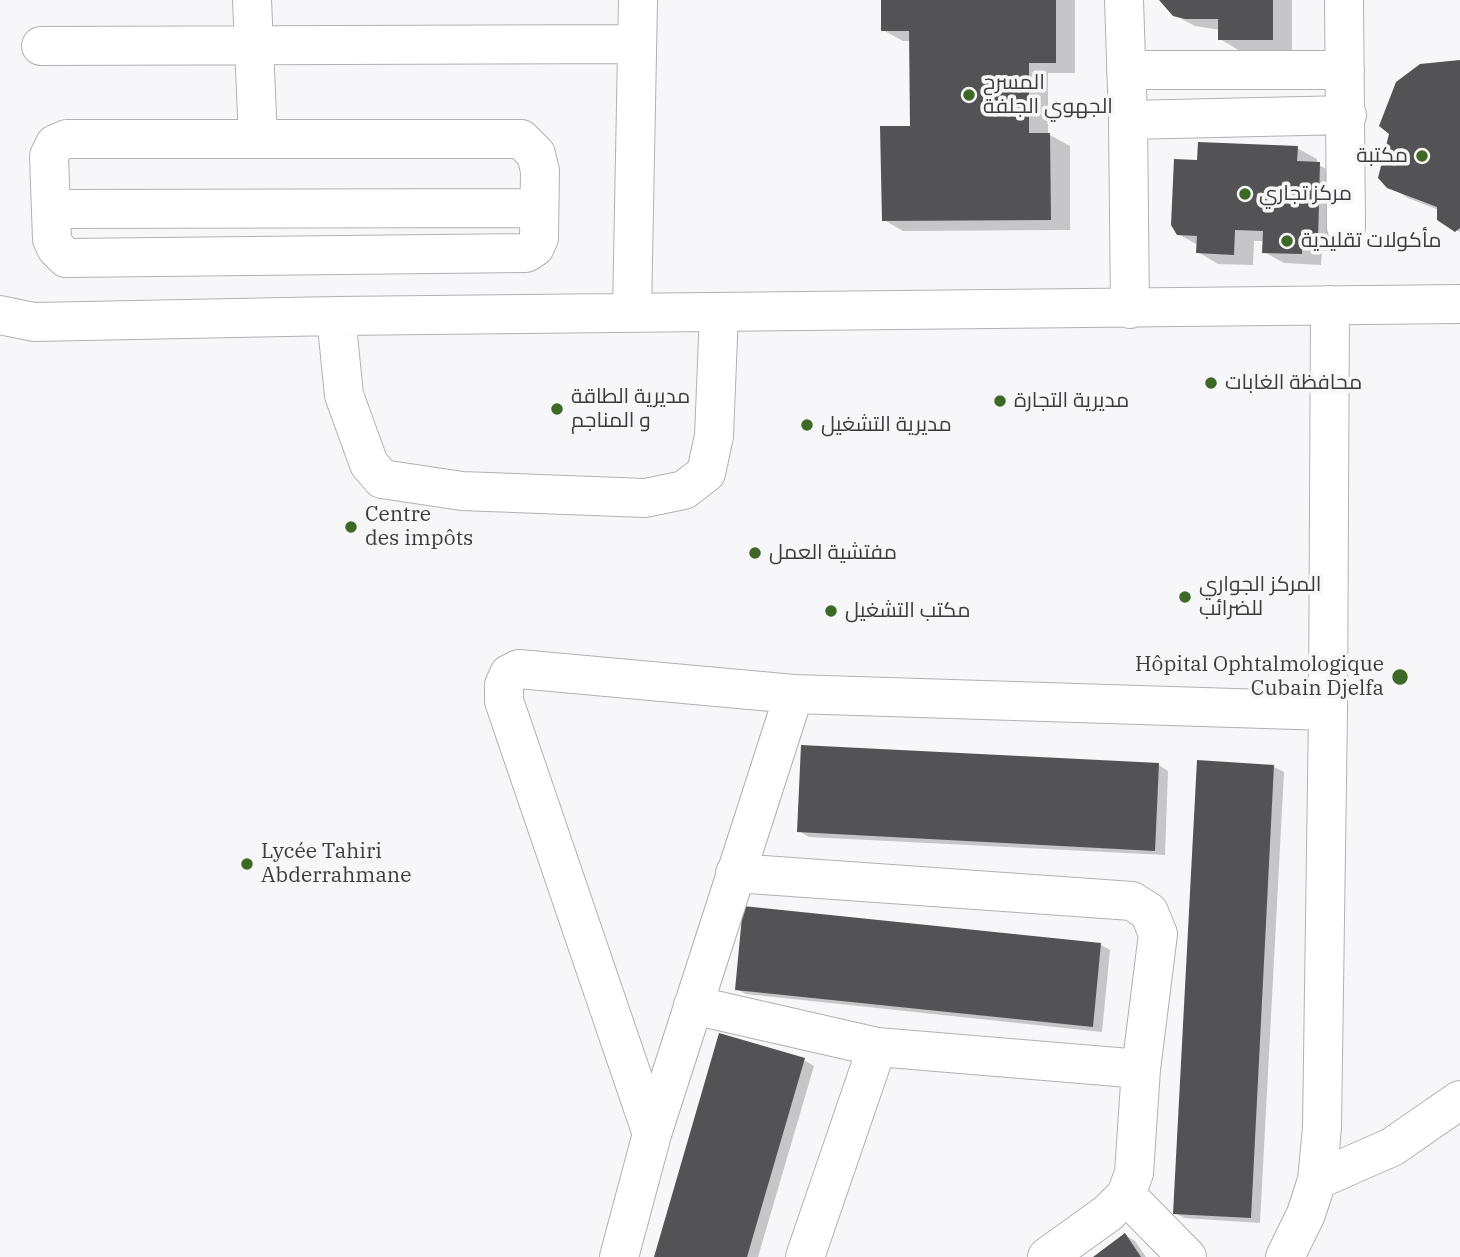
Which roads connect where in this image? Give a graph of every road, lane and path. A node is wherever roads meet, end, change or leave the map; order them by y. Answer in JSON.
{"nodes":[{"id":1,"x":252,"y":0,"type":"edge"},
{"id":2,"x":638,"y":0,"type":"edge"},
{"id":3,"x":1124,"y":0,"type":"edge"},
{"id":4,"x":1344,"y":0,"type":"edge"},
{"id":5,"x":637,"y":44,"type":"junction"},
{"id":6,"x":41,"y":46,"type":"dead end"},
{"id":7,"x":253,"y":46,"type":"junction"},
{"id":8,"x":1345,"y":69,"type":"junction"},
{"id":9,"x":1126,"y":70,"type":"junction"},
{"id":10,"x":1347,"y":115,"type":"junction"},
{"id":11,"x":1128,"y":120,"type":"junction"},
{"id":12,"x":258,"y":139,"type":"junction"},
{"id":13,"x":1346,"y":227,"type":"dead end"},
{"id":14,"x":1460,"y":304,"type":"edge"},
{"id":15,"x":1330,"y":305,"type":"junction"},
{"id":16,"x":1130,"y":309,"type":"junction"},
{"id":17,"x":632,"y":313,"type":"junction"},
{"id":18,"x":719,"y":313,"type":"junction"},
{"id":19,"x":336,"y":316,"type":"junction"},
{"id":20,"x":11,"y":324,"type":"edge"},
{"id":21,"x":794,"y":694,"type":"junction"},
{"id":22,"x":1328,"y":711,"type":"junction"},
{"id":23,"x":735,"y":873,"type":"junction"},
{"id":24,"x":693,"y":1005,"type":"junction"},
{"id":25,"x":877,"y":1047,"type":"junction"},
{"id":26,"x":1141,"y":1069,"type":"junction"},
{"id":27,"x":1460,"y":1100,"type":"edge"},
{"id":28,"x":653,"y":1134,"type":"junction"},
{"id":29,"x":1317,"y":1180,"type":"junction"},
{"id":30,"x":1126,"y":1195,"type":"junction"},
{"id":31,"x":619,"y":1257,"type":"edge"},
{"id":32,"x":805,"y":1257,"type":"edge"},
{"id":33,"x":1047,"y":1257,"type":"edge"},
{"id":34,"x":1187,"y":1257,"type":"edge"},
{"id":35,"x":1285,"y":1257,"type":"edge"}],
"edges":[{"from":1,"to":7,"type":"street"},
{"from":2,"to":5,"type":"street"},
{"from":3,"to":9,"type":"street"},
{"from":4,"to":8,"type":"street"},
{"from":5,"to":7,"type":"street"},
{"from":5,"to":17,"type":"street"},
{"from":6,"to":7,"type":"street"},
{"from":7,"to":12,"type":"street"},
{"from":8,"to":9,"type":"street"},
{"from":8,"to":10,"type":"street"},
{"from":9,"to":11,"type":"street"},
{"from":10,"to":11,"type":"street"},
{"from":10,"to":13,"type":"street"},
{"from":11,"to":16,"type":"street"},
{"from":12,"to":12,"type":"street"},
{"from":14,"to":15,"type":"street"},
{"from":15,"to":16,"type":"street"},
{"from":15,"to":22,"type":"street"},
{"from":16,"to":18,"type":"street"},
{"from":17,"to":18,"type":"street"},
{"from":17,"to":19,"type":"street"},
{"from":18,"to":19,"type":"street"},
{"from":19,"to":20,"type":"street"},
{"from":21,"to":22,"type":"street"},
{"from":21,"to":23,"type":"street"},
{"from":21,"to":28,"type":"street"},
{"from":22,"to":29,"type":"street"},
{"from":23,"to":24,"type":"street"},
{"from":23,"to":26,"type":"street"},
{"from":24,"to":25,"type":"street"},
{"from":24,"to":28,"type":"street"},
{"from":25,"to":26,"type":"street"},
{"from":25,"to":32,"type":"street"},
{"from":26,"to":30,"type":"street"},
{"from":27,"to":29,"type":"street"},
{"from":28,"to":31,"type":"street"},
{"from":29,"to":35,"type":"street"},
{"from":30,"to":33,"type":"street"},
{"from":30,"to":34,"type":"street"}]}
